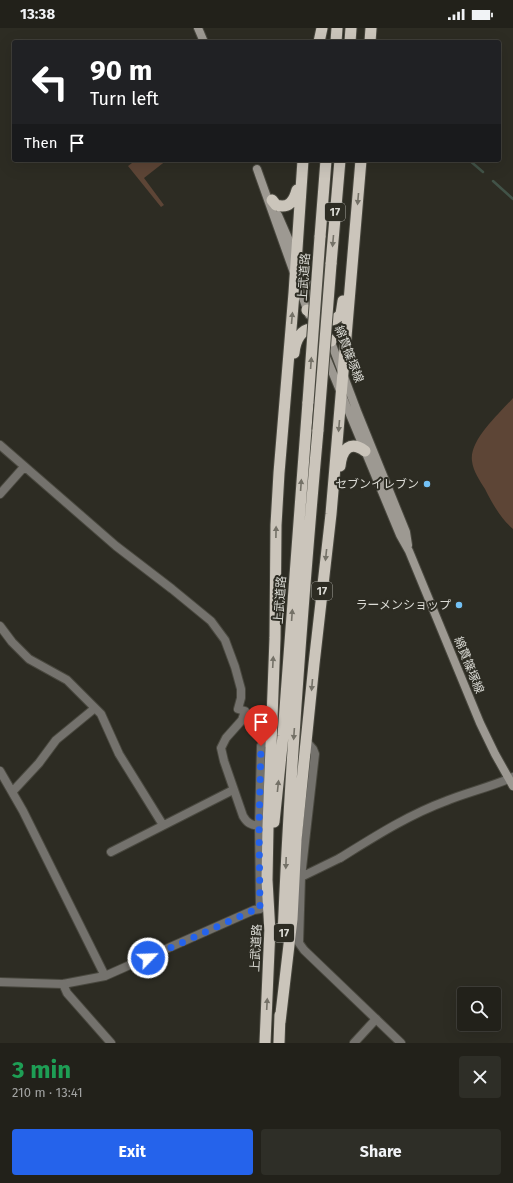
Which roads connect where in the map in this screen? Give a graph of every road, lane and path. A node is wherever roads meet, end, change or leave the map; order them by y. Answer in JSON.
{"nodes":[{"id":1,"x":198,"y":28,"type":"edge"},
{"id":2,"x":322,"y":28,"type":"edge"},
{"id":3,"x":337,"y":28,"type":"edge"},
{"id":4,"x":351,"y":28,"type":"edge"},
{"id":5,"x":371,"y":28,"type":"edge"},
{"id":6,"x":203,"y":40,"type":"edge"},
{"id":7,"x":319,"y":40,"type":"edge"},
{"id":8,"x":336,"y":40,"type":"edge"},
{"id":9,"x":350,"y":40,"type":"edge"},
{"id":10,"x":370,"y":40,"type":"edge"},
{"id":11,"x":254,"y":162,"type":"edge"},
{"id":12,"x":303,"y":162,"type":"edge"},
{"id":13,"x":326,"y":162,"type":"edge"},
{"id":14,"x":340,"y":162,"type":"edge"},
{"id":15,"x":361,"y":162,"type":"edge"},
{"id":16,"x":257,"y":169,"type":"junction"},
{"id":17,"x":301,"y":172,"type":"junction"},
{"id":18,"x":272,"y":200,"type":"junction"},
{"id":19,"x":296,"y":255,"type":"junction"},
{"id":20,"x":351,"y":269,"type":"junction"},
{"id":21,"x":295,"y":279,"type":"junction"},
{"id":22,"x":307,"y":310,"type":"junction"},
{"id":23,"x":323,"y":320,"type":"junction"},
{"id":24,"x":315,"y":330,"type":"junction"},
{"id":25,"x":331,"y":340,"type":"junction"},
{"id":26,"x":343,"y":371,"type":"junction"},
{"id":27,"x":341,"y":393,"type":"junction"},
{"id":28,"x":284,"y":406,"type":"junction"},
{"id":29,"x":0,"y":445,"type":"edge"},
{"id":30,"x":365,"y":451,"type":"junction"},
{"id":31,"x":24,"y":467,"type":"junction"},
{"id":32,"x":0,"y":494,"type":"edge"},
{"id":33,"x":331,"y":514,"type":"junction"},
{"id":34,"x":409,"y":551,"type":"junction"},
{"id":35,"x":0,"y":626,"type":"edge"},
{"id":36,"x":94,"y":708,"type":"junction"},
{"id":37,"x":270,"y":742,"type":"junction"},
{"id":38,"x":307,"y":742,"type":"junction"},
{"id":39,"x":0,"y":771,"type":"edge"},
{"id":40,"x":512,"y":781,"type":"edge"},
{"id":41,"x":12,"y":790,"type":"junction"},
{"id":42,"x":233,"y":790,"type":"junction"},
{"id":43,"x":163,"y":825,"type":"junction"},
{"id":44,"x":259,"y":826,"type":"junction"},
{"id":45,"x":111,"y":852,"type":"dead end"},
{"id":46,"x":301,"y":877,"type":"junction"},
{"id":47,"x":270,"y":933,"type":"junction"},
{"id":48,"x":105,"y":976,"type":"junction"},
{"id":49,"x":0,"y":982,"type":"edge"},
{"id":50,"x":63,"y":984,"type":"junction"},
{"id":51,"x":376,"y":1019,"type":"junction"},
{"id":52,"x":280,"y":1022,"type":"junction"},
{"id":53,"x":111,"y":1043,"type":"edge"},
{"id":54,"x":265,"y":1043,"type":"edge"},
{"id":55,"x":279,"y":1043,"type":"edge"},
{"id":56,"x":354,"y":1043,"type":"edge"},
{"id":57,"x":401,"y":1043,"type":"edge"}],
"edges":[{"from":1,"to":6,"type":"main road"},
{"from":2,"to":7,"type":"highway"},
{"from":3,"to":8,"type":"highway"},
{"from":4,"to":9,"type":"highway"},
{"from":5,"to":10,"type":"highway"},
{"from":11,"to":16,"type":"main road","name":"綿貫篠塚線"},
{"from":12,"to":17,"type":"highway","number":"17"},
{"from":47,"to":13,"type":"highway","name":"上武道路","number":"17","one_way":true,"bridge":true},
{"from":14,"to":52,"type":"highway","name":"上武道路","number":"17","one_way":true,"bridge":true},
{"from":15,"to":20,"type":"highway","number":"17","one_way":true},
{"from":16,"to":18,"type":"main road","name":"綿貫篠塚線"},
{"from":16,"to":21,"type":"main road","name":"綿貫篠塚線"},
{"from":17,"to":18,"type":"highway"},
{"from":17,"to":19,"type":"highway","number":"17"},
{"from":18,"to":19,"type":"main road","name":"綿貫篠塚線"},
{"from":19,"to":21,"type":"highway","number":"17"},
{"from":19,"to":23,"type":"main road","name":"綿貫篠塚線"},
{"from":20,"to":23,"type":"highway"},
{"from":20,"to":26,"type":"highway","number":"17"},
{"from":21,"to":22,"type":"main road","name":"綿貫篠塚線"},
{"from":28,"to":21,"type":"highway","number":"17","one_way":true},
{"from":22,"to":23,"type":"highway"},
{"from":22,"to":24,"type":"main road","name":"綿貫篠塚線"},
{"from":23,"to":25,"type":"main road","name":"綿貫篠塚線"},
{"from":24,"to":25,"type":"highway"},
{"from":24,"to":27,"type":"main road","name":"綿貫篠塚線"},
{"from":24,"to":28,"type":"highway"},
{"from":25,"to":26,"type":"main road","name":"綿貫篠塚線"},
{"from":26,"to":27,"type":"highway","number":"17"},
{"from":26,"to":34,"type":"main road","name":"綿貫篠塚線"},
{"from":27,"to":30,"type":"main road","name":"綿貫篠塚線"},
{"from":27,"to":33,"type":"highway","number":"17","one_way":true},
{"from":37,"to":28,"type":"highway","number":"17","one_way":true},
{"from":29,"to":31,"type":"street"},
{"from":30,"to":33,"type":"highway"},
{"from":30,"to":34,"type":"main road","name":"綿貫篠塚線"},
{"from":31,"to":32,"type":"street"},
{"from":31,"to":42,"type":"street"},
{"from":33,"to":38,"type":"highway","number":"17","one_way":true},
{"from":34,"to":40,"type":"main road","name":"綿貫篠塚線"},
{"from":35,"to":36,"type":"street"},
{"from":36,"to":41,"type":"street"},
{"from":36,"to":43,"type":"street"},
{"from":37,"to":44,"type":"street"},
{"from":37,"to":47,"type":"highway","number":"17"},
{"from":38,"to":46,"type":"street"},
{"from":38,"to":52,"type":"highway","number":"17"},
{"from":39,"to":41,"type":"street"},
{"from":40,"to":46,"type":"street"},
{"from":41,"to":48,"type":"street"},
{"from":42,"to":43,"type":"street"},
{"from":42,"to":44,"type":"street"},
{"from":43,"to":45,"type":"street"},
{"from":44,"to":48,"type":"street"},
{"from":46,"to":51,"type":"street"},
{"from":54,"to":47,"type":"highway","name":"上武道路","number":"17","one_way":true},
{"from":48,"to":50,"type":"street"},
{"from":49,"to":50,"type":"street"},
{"from":50,"to":53,"type":"street"},
{"from":51,"to":56,"type":"street"},
{"from":51,"to":57,"type":"street"},
{"from":52,"to":55,"type":"highway","name":"上武道路","number":"17"}]}
